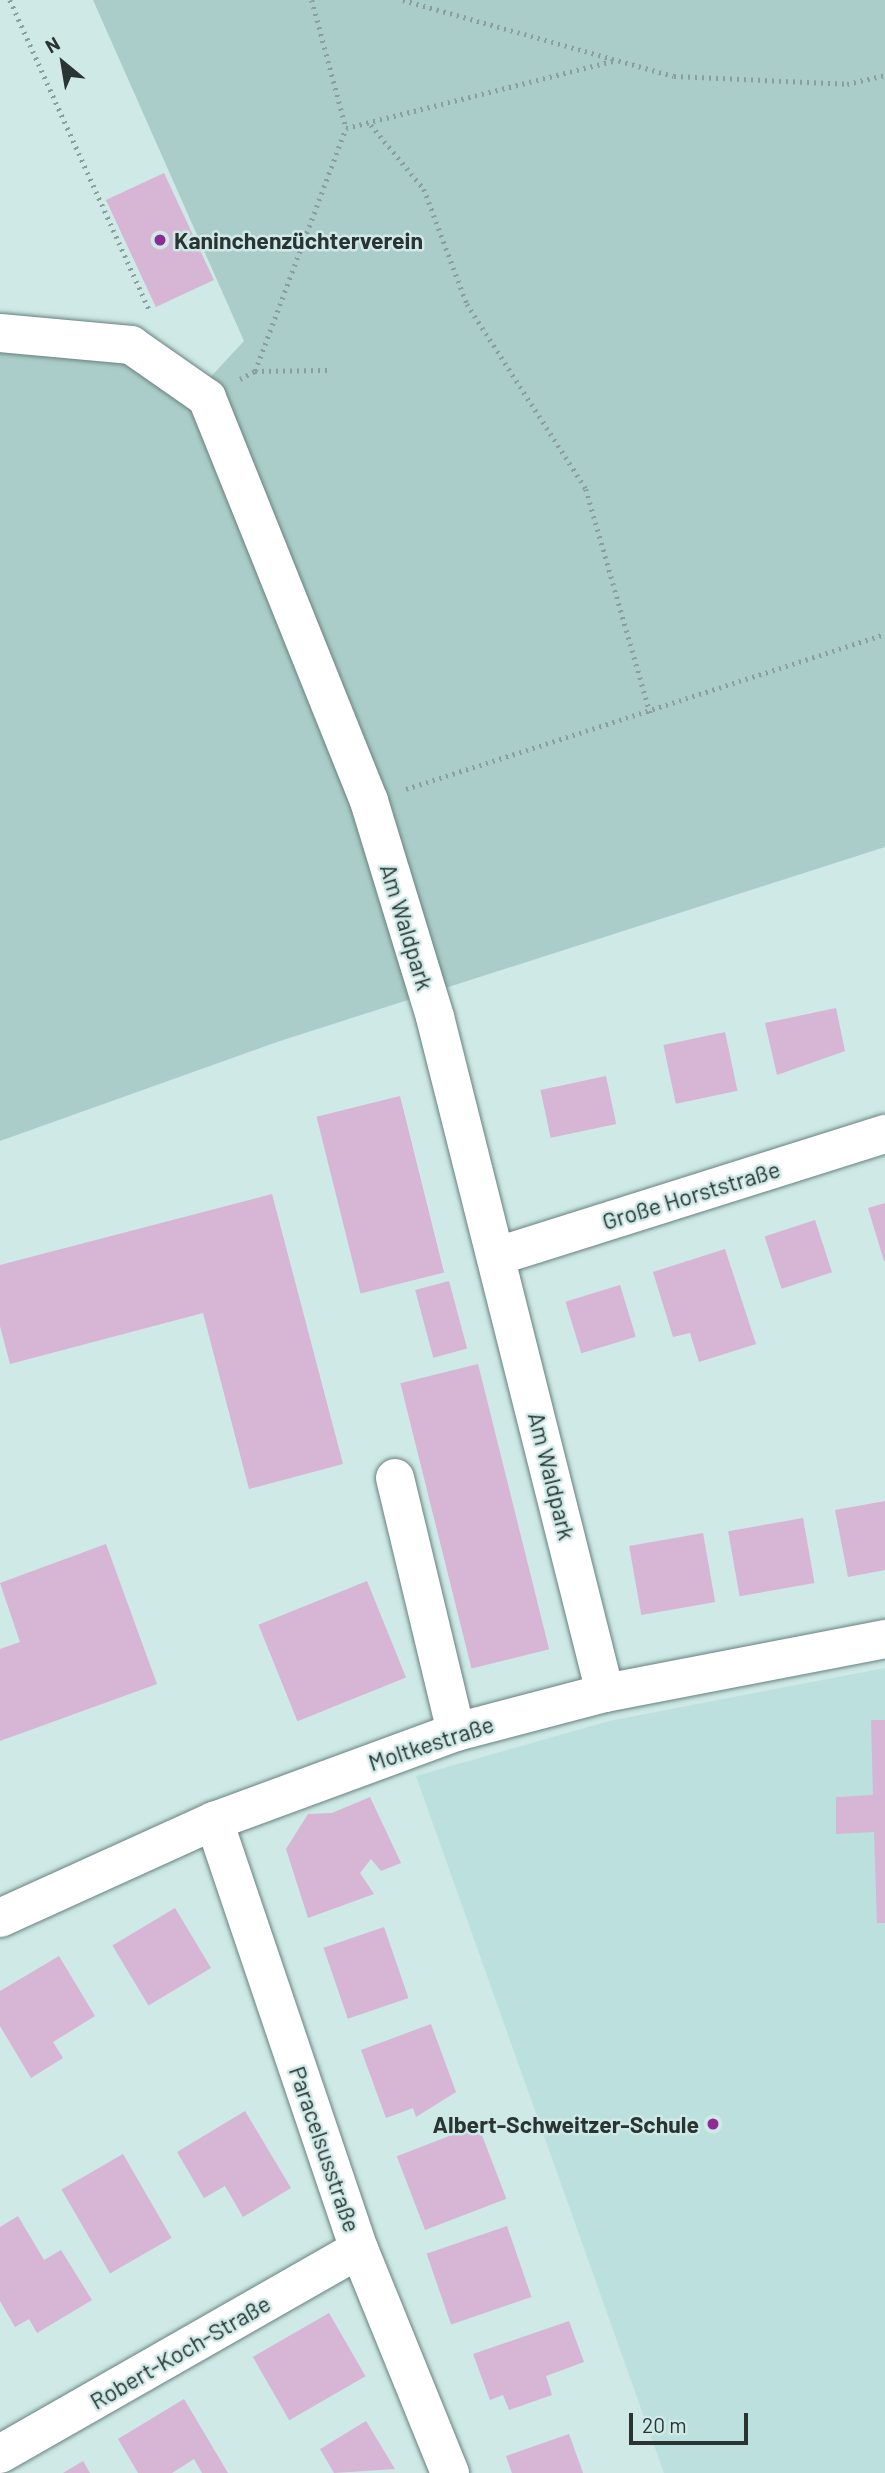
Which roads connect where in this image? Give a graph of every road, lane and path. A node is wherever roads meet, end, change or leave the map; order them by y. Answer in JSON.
{"nodes":[{"id":1,"x":10,"y":0,"type":"edge"},
{"id":2,"x":312,"y":0,"type":"edge"},
{"id":3,"x":403,"y":0,"type":"edge"},
{"id":4,"x":615,"y":60,"type":"junction"},
{"id":5,"x":885,"y":75,"type":"edge"},
{"id":6,"x":371,"y":125,"type":"junction"},
{"id":7,"x":346,"y":128,"type":"junction"},
{"id":8,"x":153,"y":317,"type":"dead end"},
{"id":9,"x":0,"y":333,"type":"edge"},
{"id":10,"x":329,"y":370,"type":"dead end"},
{"id":11,"x":255,"y":371,"type":"junction"},
{"id":12,"x":207,"y":398,"type":"junction"},
{"id":13,"x":885,"y":634,"type":"edge"},
{"id":14,"x":650,"y":715,"type":"junction"},
{"id":15,"x":369,"y":801,"type":"junction"},
{"id":16,"x":885,"y":1135,"type":"edge"},
{"id":17,"x":498,"y":1256,"type":"junction"},
{"id":18,"x":395,"y":1478,"type":"dead end"},
{"id":19,"x":885,"y":1639,"type":"edge"},
{"id":20,"x":605,"y":1693,"type":"junction"},
{"id":21,"x":456,"y":1732,"type":"junction"},
{"id":22,"x":214,"y":1821,"type":"junction"},
{"id":23,"x":0,"y":1918,"type":"edge"},
{"id":24,"x":359,"y":2249,"type":"junction"},
{"id":25,"x":0,"y":2454,"type":"edge"},
{"id":26,"x":450,"y":2473,"type":"edge"}],
"edges":[{"from":1,"to":8,"type":"path"},
{"from":2,"to":7,"type":"path"},
{"from":3,"to":4,"type":"path"},
{"from":4,"to":5,"type":"path"},
{"from":4,"to":6,"type":"path"},
{"from":6,"to":7,"type":"path"},
{"from":6,"to":14,"type":"path"},
{"from":7,"to":11,"type":"path"},
{"from":9,"to":12,"type":"street"},
{"from":10,"to":11,"type":"path"},
{"from":11,"to":12,"type":"path"},
{"from":12,"to":15,"type":"street","name":"Am Waldpark"},
{"from":13,"to":14,"type":"path"},
{"from":14,"to":15,"type":"path"},
{"from":15,"to":17,"type":"street","name":"Am Waldpark"},
{"from":16,"to":17,"type":"street","name":"Große Horststraße"},
{"from":17,"to":20,"type":"street","name":"Am Waldpark"},
{"from":18,"to":21,"type":"street"},
{"from":19,"to":20,"type":"street","name":"Moltkestraße"},
{"from":20,"to":21,"type":"street","name":"Moltkestraße"},
{"from":21,"to":22,"type":"street","name":"Moltkestraße"},
{"from":22,"to":23,"type":"street","name":"Moltkestraße"},
{"from":22,"to":24,"type":"street","name":"Paracelsusstraße"},
{"from":24,"to":25,"type":"street","name":"Robert-Koch-Straße"},
{"from":24,"to":26,"type":"street","name":"Paracelsusstraße"}]}
